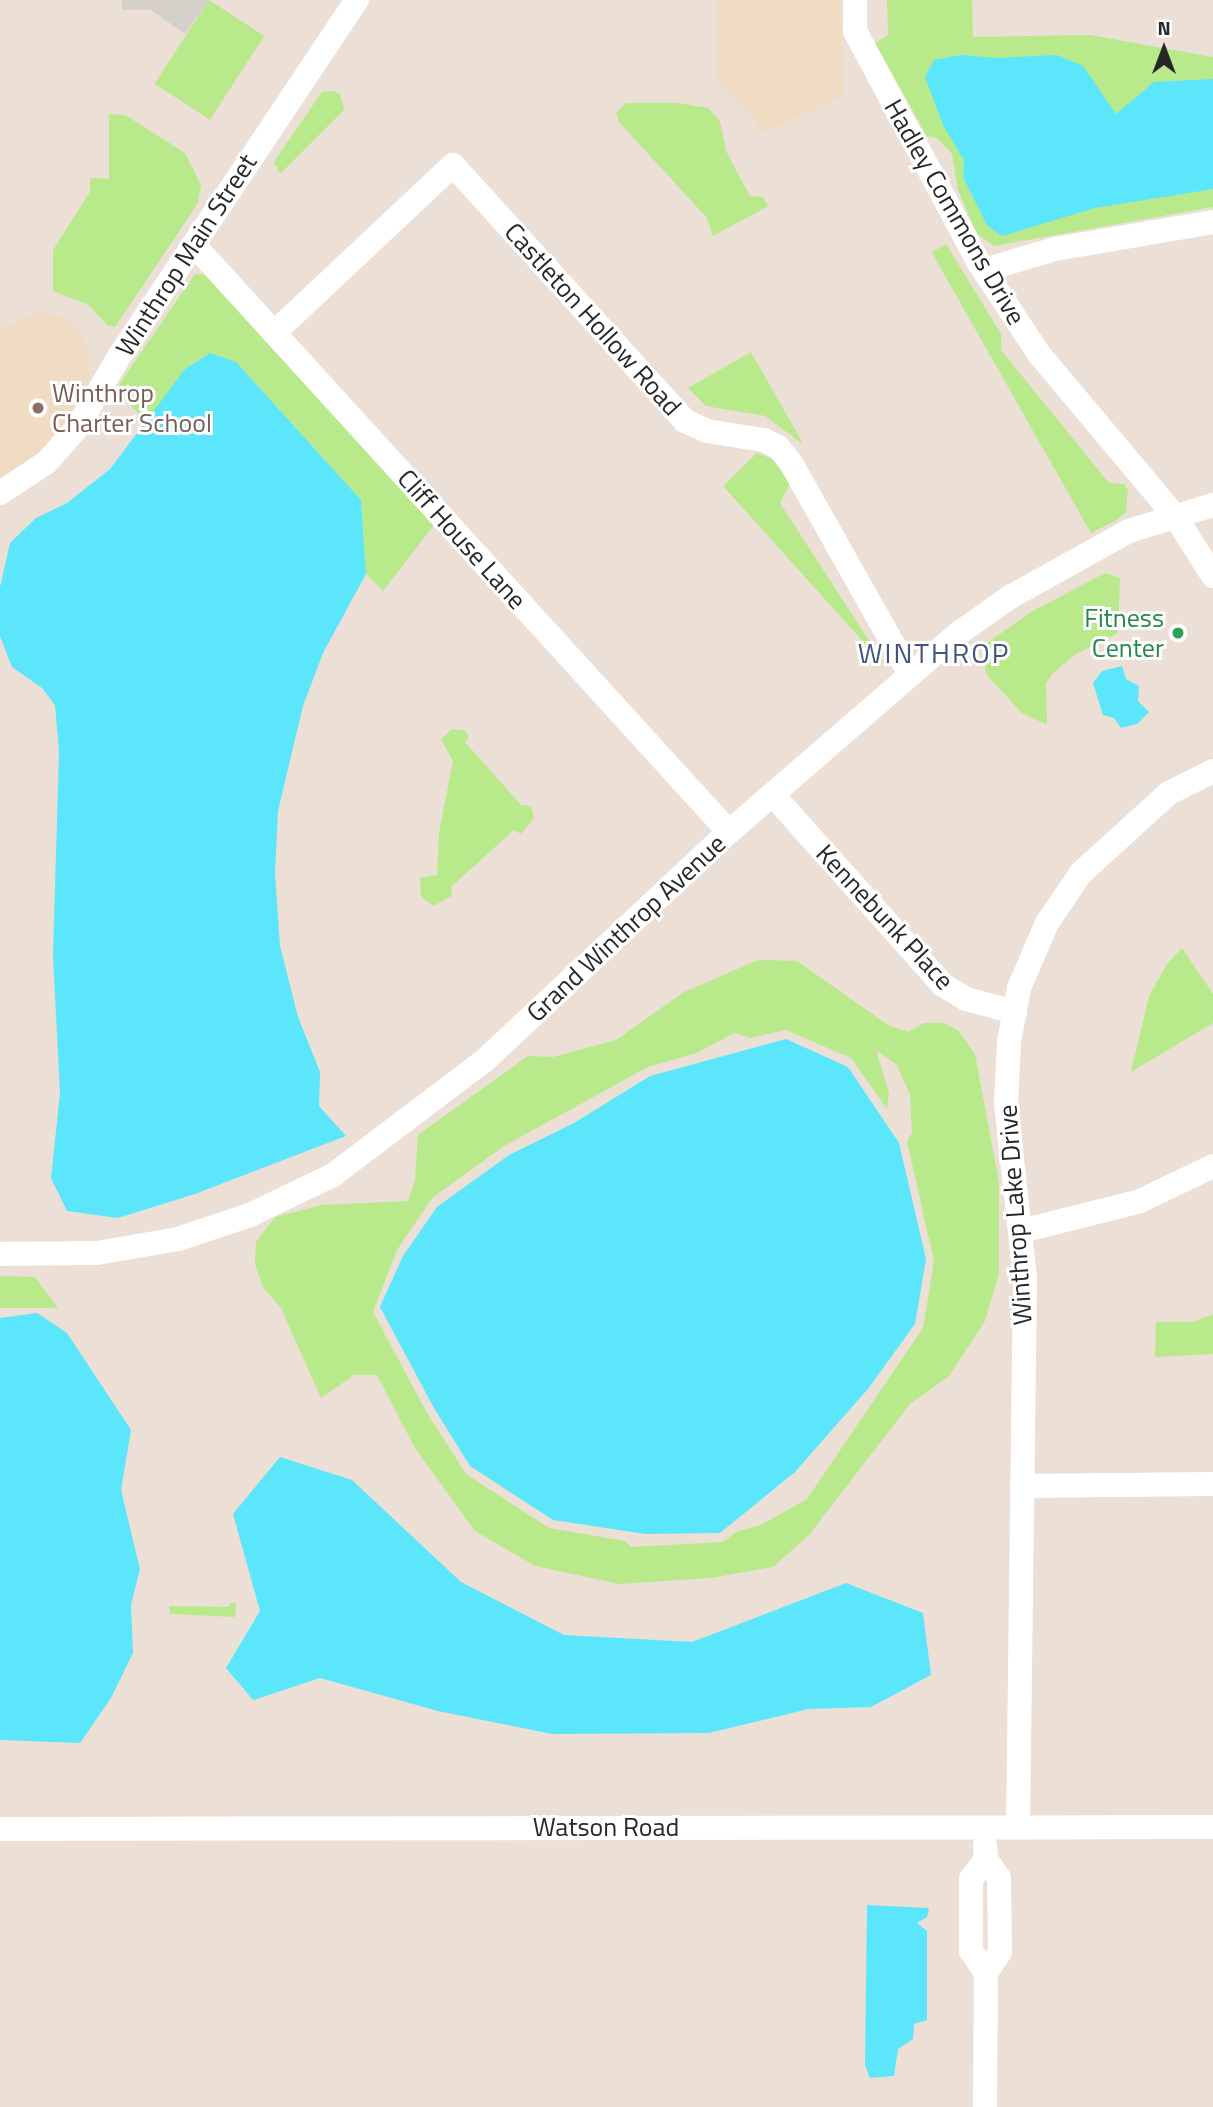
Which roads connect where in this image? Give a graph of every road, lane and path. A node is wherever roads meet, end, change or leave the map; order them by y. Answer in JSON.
{"nodes":[{"id":1,"x":855,"y":0,"type":"edge"},
{"id":2,"x":350,"y":2,"type":"edge"},
{"id":3,"x":1213,"y":222,"type":"edge"},
{"id":4,"x":194,"y":246,"type":"junction"},
{"id":5,"x":984,"y":270,"type":"junction"},
{"id":6,"x":274,"y":333,"type":"junction"},
{"id":7,"x":0,"y":493,"type":"edge"},
{"id":8,"x":1213,"y":505,"type":"edge"},
{"id":9,"x":1175,"y":516,"type":"junction"},
{"id":10,"x":1213,"y":576,"type":"edge"},
{"id":11,"x":909,"y":672,"type":"junction"},
{"id":12,"x":1213,"y":771,"type":"edge"},
{"id":13,"x":773,"y":795,"type":"junction"},
{"id":14,"x":729,"y":832,"type":"junction"},
{"id":15,"x":1015,"y":1012,"type":"junction"},
{"id":16,"x":1213,"y":1166,"type":"edge"},
{"id":17,"x":1021,"y":1231,"type":"junction"},
{"id":18,"x":0,"y":1254,"type":"edge"},
{"id":19,"x":1213,"y":1484,"type":"edge"},
{"id":20,"x":1022,"y":1486,"type":"junction"},
{"id":21,"x":1018,"y":1827,"type":"junction"},
{"id":22,"x":1213,"y":1827,"type":"edge"},
{"id":23,"x":0,"y":1829,"type":"edge"},
{"id":24,"x":984,"y":1830,"type":"dead end"},
{"id":25,"x":985,"y":2107,"type":"edge"}],
"edges":[{"from":1,"to":5,"type":"street","name":"Hadley Commons Drive"},
{"from":2,"to":4,"type":"street","name":"Winthrop Main Street"},
{"from":3,"to":5,"type":"street"},
{"from":4,"to":6,"type":"street","name":"Cliff House Lane"},
{"from":4,"to":7,"type":"street","name":"Winthrop Main Street"},
{"from":5,"to":9,"type":"street","name":"Hadley Commons Drive"},
{"from":6,"to":11,"type":"street","name":"Castleton Hollow Road"},
{"from":6,"to":14,"type":"street","name":"Cliff House Lane"},
{"from":8,"to":9,"type":"street","name":"Grand Winthrop Avenue"},
{"from":9,"to":10,"type":"street","name":"Hadley Commons Drive"},
{"from":9,"to":11,"type":"street","name":"Grand Winthrop Avenue"},
{"from":11,"to":13,"type":"street","name":"Grand Winthrop Avenue"},
{"from":12,"to":15,"type":"street","name":"Winthrop Lake Drive"},
{"from":13,"to":14,"type":"street","name":"Grand Winthrop Avenue"},
{"from":13,"to":15,"type":"street","name":"Kennebunk Place"},
{"from":14,"to":18,"type":"street","name":"Grand Winthrop Avenue"},
{"from":15,"to":17,"type":"street","name":"Winthrop Lake Drive"},
{"from":16,"to":17,"type":"street"},
{"from":17,"to":20,"type":"street","name":"Winthrop Lake Drive"},
{"from":19,"to":20,"type":"street"},
{"from":20,"to":21,"type":"street","name":"Winthrop Lake Drive"},
{"from":21,"to":22,"type":"street","name":"Watson Road"},
{"from":21,"to":23,"type":"street","name":"Watson Road"},
{"from":24,"to":25,"type":"street"}]}
